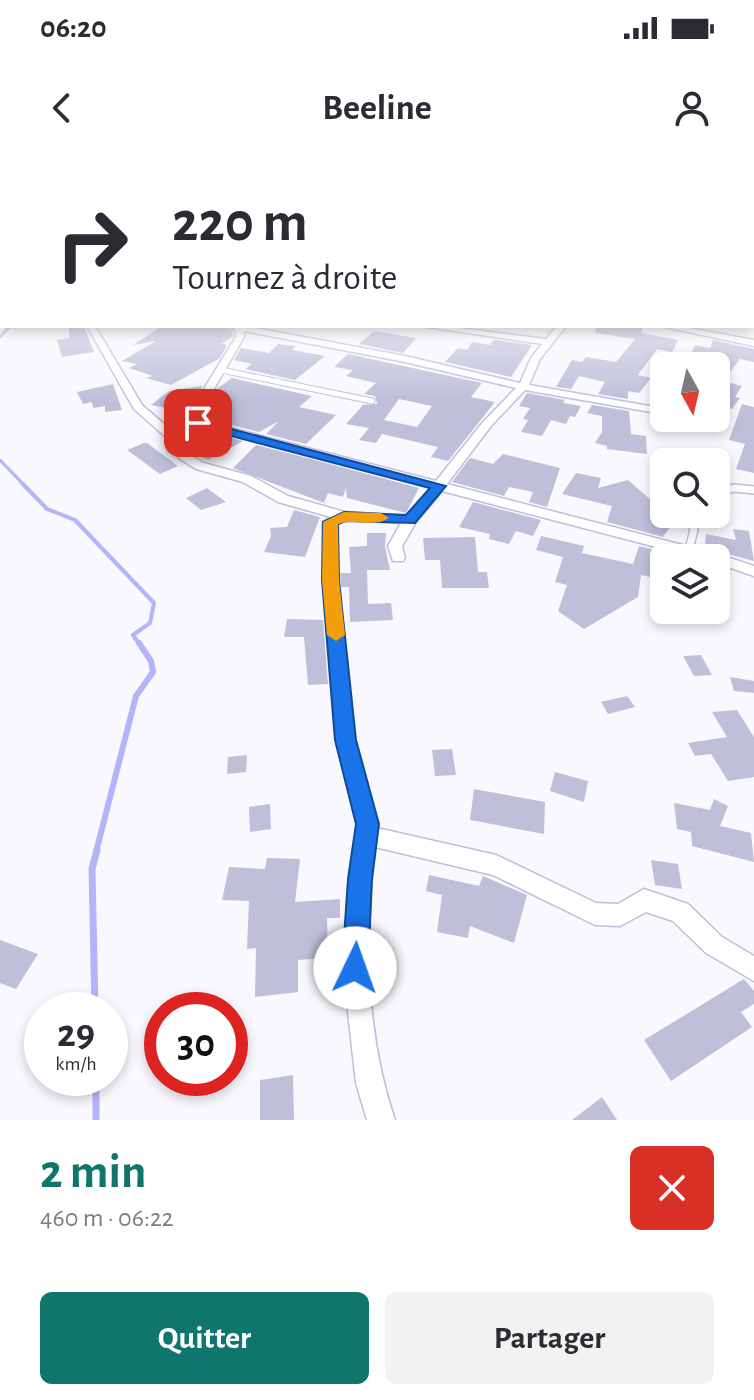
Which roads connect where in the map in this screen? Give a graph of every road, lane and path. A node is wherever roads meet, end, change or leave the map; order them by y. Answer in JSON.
{"nodes":[{"id":1,"x":92,"y":328,"type":"edge"},
{"id":2,"x":235,"y":328,"type":"edge"},
{"id":3,"x":241,"y":328,"type":"edge"},
{"id":4,"x":439,"y":328,"type":"edge"},
{"id":5,"x":560,"y":328,"type":"edge"},
{"id":6,"x":675,"y":328,"type":"edge"},
{"id":7,"x":547,"y":342,"type":"junction"},
{"id":8,"x":754,"y":343,"type":"edge"},
{"id":9,"x":221,"y":370,"type":"junction"},
{"id":10,"x":523,"y":387,"type":"junction"},
{"id":11,"x":372,"y":401,"type":"dead end"},
{"id":12,"x":650,"y":409,"type":"edge"},
{"id":13,"x":439,"y":486,"type":"junction"},
{"id":14,"x":730,"y":489,"type":"edge"},
{"id":15,"x":754,"y":490,"type":"edge"},
{"id":16,"x":344,"y":516,"type":"junction"},
{"id":17,"x":410,"y":520,"type":"junction"},
{"id":18,"x":669,"y":544,"type":"edge"},
{"id":19,"x":398,"y":558,"type":"dead end"},
{"id":20,"x":730,"y":563,"type":"edge"},
{"id":21,"x":754,"y":571,"type":"edge"},
{"id":22,"x":366,"y":835,"type":"junction"},
{"id":23,"x":754,"y":969,"type":"edge"},
{"id":24,"x":381,"y":1120,"type":"edge"}],
"edges":[{"from":1,"to":16,"type":"street"},
{"from":2,"to":9,"type":"street"},
{"from":3,"to":10,"type":"street"},
{"from":4,"to":7,"type":"street"},
{"from":5,"to":7,"type":"street"},
{"from":6,"to":8,"type":"street"},
{"from":7,"to":10,"type":"street"},
{"from":9,"to":11,"type":"lane"},
{"from":9,"to":13,"type":"street"},
{"from":10,"to":12,"type":"street"},
{"from":10,"to":13,"type":"street"},
{"from":13,"to":17,"type":"street"},
{"from":13,"to":18,"type":"street"},
{"from":14,"to":15,"type":"lane"},
{"from":16,"to":17,"type":"street"},
{"from":16,"to":22,"type":"street"},
{"from":17,"to":19,"type":"street"},
{"from":20,"to":21,"type":"street"},
{"from":22,"to":23,"type":"street"},
{"from":22,"to":24,"type":"street"}]}
